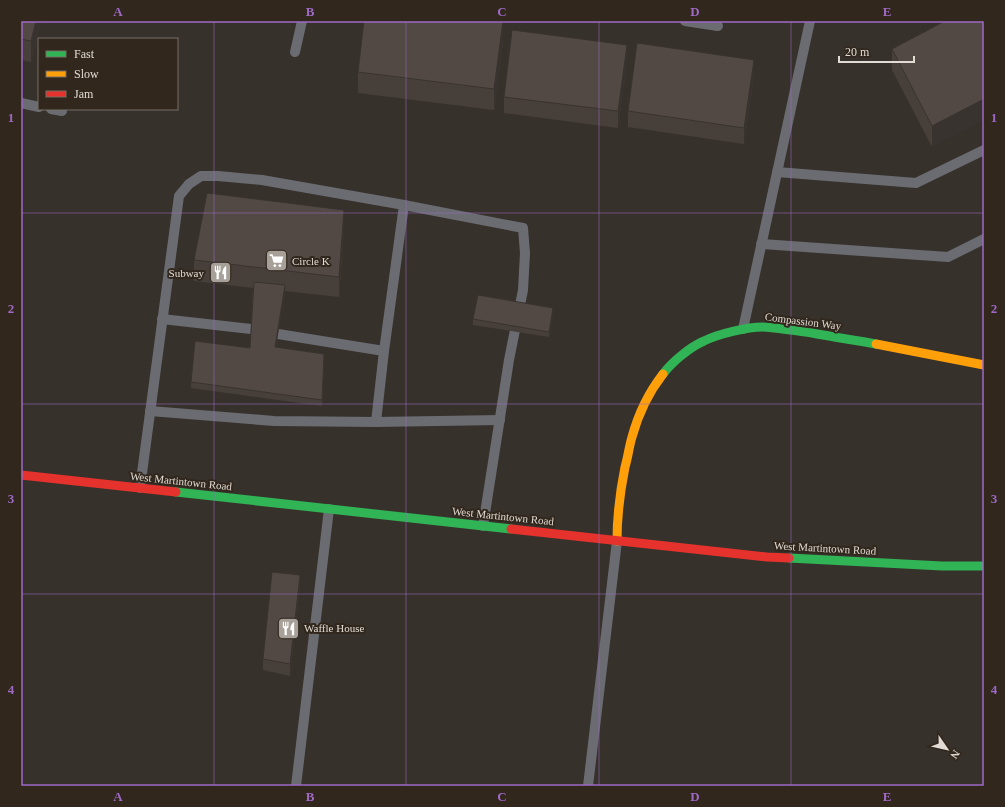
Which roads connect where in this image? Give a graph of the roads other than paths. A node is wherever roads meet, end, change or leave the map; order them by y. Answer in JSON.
{"nodes":[{"id":1,"x":302,"y":21,"type":"edge"},
{"id":2,"x":685,"y":21,"type":"edge"},
{"id":3,"x":810,"y":21,"type":"edge"},
{"id":4,"x":718,"y":26,"type":"dead end"},
{"id":5,"x":295,"y":52,"type":"dead end"},
{"id":6,"x":21,"y":103,"type":"edge"},
{"id":7,"x":38,"y":107,"type":"edge"},
{"id":8,"x":56,"y":110,"type":"edge"},
{"id":9,"x":62,"y":111,"type":"dead end"},
{"id":10,"x":984,"y":150,"type":"edge"},
{"id":11,"x":777,"y":172,"type":"junction"},
{"id":12,"x":404,"y":205,"type":"junction"},
{"id":13,"x":984,"y":239,"type":"edge"},
{"id":14,"x":761,"y":244,"type":"junction"},
{"id":15,"x":162,"y":319,"type":"junction"},
{"id":16,"x":251,"y":329,"type":"edge"},
{"id":17,"x":743,"y":329,"type":"junction"},
{"id":18,"x":278,"y":334,"type":"edge"},
{"id":19,"x":384,"y":350,"type":"junction"},
{"id":20,"x":984,"y":365,"type":"edge"},
{"id":21,"x":150,"y":411,"type":"junction"},
{"id":22,"x":500,"y":420,"type":"junction"},
{"id":23,"x":376,"y":422,"type":"junction"},
{"id":24,"x":21,"y":475,"type":"edge"},
{"id":25,"x":140,"y":488,"type":"junction"},
{"id":26,"x":329,"y":509,"type":"junction"},
{"id":27,"x":484,"y":526,"type":"junction"},
{"id":28,"x":617,"y":541,"type":"junction"},
{"id":29,"x":984,"y":566,"type":"edge"},
{"id":30,"x":296,"y":786,"type":"edge"},
{"id":31,"x":588,"y":786,"type":"edge"}],
"edges":[{"from":1,"to":5,"type":"lane"},
{"from":2,"to":4,"type":"lane"},
{"from":3,"to":11,"type":"lane"},
{"from":6,"to":7,"type":"lane"},
{"from":8,"to":9,"type":"lane"},
{"from":10,"to":11,"type":"lane"},
{"from":11,"to":14,"type":"lane"},
{"from":12,"to":15,"type":"lane"},
{"from":12,"to":19,"type":"lane"},
{"from":12,"to":22,"type":"lane"},
{"from":13,"to":14,"type":"lane"},
{"from":14,"to":17,"type":"lane"},
{"from":15,"to":16,"type":"lane"},
{"from":15,"to":21,"type":"lane"},
{"from":17,"to":20,"type":"main road","name":"Compassion Way"},
{"from":17,"to":28,"type":"main road","name":"Compassion Way"},
{"from":18,"to":19,"type":"lane"},
{"from":19,"to":23,"type":"lane"},
{"from":21,"to":23,"type":"lane"},
{"from":21,"to":25,"type":"lane"},
{"from":22,"to":23,"type":"lane"},
{"from":22,"to":27,"type":"lane"},
{"from":24,"to":25,"type":"main road","name":"West Martintown Road"},
{"from":25,"to":26,"type":"main road","name":"West Martintown Road"},
{"from":26,"to":27,"type":"main road","name":"West Martintown Road"},
{"from":26,"to":30,"type":"lane"},
{"from":27,"to":28,"type":"main road","name":"West Martintown Road"},
{"from":28,"to":29,"type":"main road","name":"West Martintown Road"},
{"from":28,"to":31,"type":"lane"}]}
